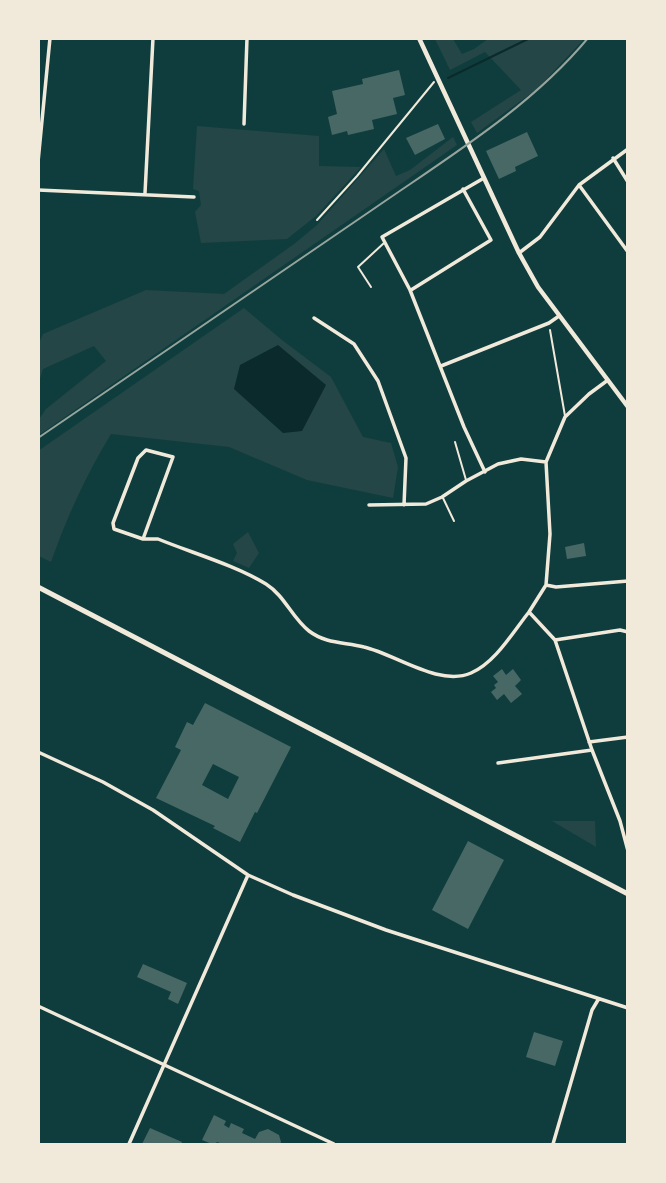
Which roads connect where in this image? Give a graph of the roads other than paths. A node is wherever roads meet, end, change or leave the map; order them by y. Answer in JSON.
{"nodes":[{"id":1,"x":50,"y":38,"type":"edge"},
{"id":2,"x":153,"y":38,"type":"edge"},
{"id":3,"x":247,"y":38,"type":"edge"},
{"id":4,"x":419,"y":38,"type":"edge"},
{"id":5,"x":244,"y":124,"type":"dead end"},
{"id":6,"x":628,"y":149,"type":"edge"},
{"id":7,"x":613,"y":158,"type":"junction"},
{"id":8,"x":38,"y":162,"type":"edge"},
{"id":9,"x":484,"y":178,"type":"junction"},
{"id":10,"x":628,"y":182,"type":"edge"},
{"id":11,"x":579,"y":185,"type":"junction"},
{"id":12,"x":463,"y":189,"type":"junction"},
{"id":13,"x":38,"y":190,"type":"edge"},
{"id":14,"x":145,"y":193,"type":"junction"},
{"id":15,"x":194,"y":197,"type":"dead end"},
{"id":16,"x":384,"y":240,"type":"junction"},
{"id":17,"x":628,"y":252,"type":"edge"},
{"id":18,"x":519,"y":253,"type":"junction"},
{"id":19,"x":371,"y":287,"type":"dead end"},
{"id":20,"x":410,"y":290,"type":"junction"},
{"id":21,"x":559,"y":316,"type":"junction"},
{"id":22,"x":314,"y":317,"type":"dead end"},
{"id":23,"x":550,"y":330,"type":"dead end"},
{"id":24,"x":441,"y":366,"type":"junction"},
{"id":25,"x":608,"y":380,"type":"junction"},
{"id":26,"x":628,"y":407,"type":"edge"},
{"id":27,"x":565,"y":417,"type":"junction"},
{"id":28,"x":455,"y":442,"type":"dead end"},
{"id":29,"x":547,"y":463,"type":"junction"},
{"id":30,"x":485,"y":472,"type":"junction"},
{"id":31,"x":466,"y":481,"type":"junction"},
{"id":32,"x":443,"y":497,"type":"junction"},
{"id":33,"x":369,"y":505,"type":"dead end"},
{"id":34,"x":404,"y":505,"type":"junction"},
{"id":35,"x":454,"y":521,"type":"dead end"},
{"id":36,"x":143,"y":539,"type":"junction"},
{"id":37,"x":628,"y":581,"type":"edge"},
{"id":38,"x":546,"y":585,"type":"junction"},
{"id":39,"x":41,"y":589,"type":"edge"},
{"id":40,"x":529,"y":612,"type":"junction"},
{"id":41,"x":628,"y":632,"type":"edge"},
{"id":42,"x":555,"y":640,"type":"junction"},
{"id":43,"x":628,"y":737,"type":"edge"},
{"id":44,"x":589,"y":742,"type":"junction"},
{"id":45,"x":592,"y":750,"type":"junction"},
{"id":46,"x":38,"y":752,"type":"edge"},
{"id":47,"x":498,"y":763,"type":"dead end"},
{"id":48,"x":628,"y":820,"type":"edge"},
{"id":49,"x":620,"y":821,"type":"junction"},
{"id":50,"x":628,"y":851,"type":"edge"},
{"id":51,"x":248,"y":875,"type":"junction"},
{"id":52,"x":628,"y":894,"type":"edge"},
{"id":53,"x":598,"y":1000,"type":"junction"},
{"id":54,"x":38,"y":1006,"type":"edge"},
{"id":55,"x":628,"y":1008,"type":"edge"},
{"id":56,"x":164,"y":1065,"type":"junction"},
{"id":57,"x":130,"y":1144,"type":"edge"},
{"id":58,"x":334,"y":1144,"type":"edge"},
{"id":59,"x":553,"y":1144,"type":"edge"}],
"edges":[{"from":1,"to":8,"type":"street"},
{"from":2,"to":14,"type":"street"},
{"from":3,"to":5,"type":"street"},
{"from":4,"to":9,"type":"main road"},
{"from":6,"to":7,"type":"street"},
{"from":7,"to":10,"type":"street"},
{"from":7,"to":11,"type":"street"},
{"from":9,"to":12,"type":"street"},
{"from":9,"to":18,"type":"main road"},
{"from":11,"to":17,"type":"street"},
{"from":11,"to":18,"type":"street"},
{"from":12,"to":16,"type":"street"},
{"from":12,"to":20,"type":"street"},
{"from":13,"to":14,"type":"street"},
{"from":14,"to":15,"type":"street"},
{"from":16,"to":19,"type":"lane"},
{"from":16,"to":20,"type":"street"},
{"from":18,"to":21,"type":"main road"},
{"from":20,"to":24,"type":"street"},
{"from":21,"to":24,"type":"street"},
{"from":21,"to":25,"type":"main road"},
{"from":22,"to":34,"type":"street"},
{"from":23,"to":27,"type":"lane"},
{"from":24,"to":30,"type":"street"},
{"from":25,"to":26,"type":"main road"},
{"from":25,"to":27,"type":"street"},
{"from":27,"to":29,"type":"street"},
{"from":28,"to":31,"type":"lane"},
{"from":29,"to":30,"type":"street"},
{"from":29,"to":38,"type":"street"},
{"from":30,"to":31,"type":"street"},
{"from":31,"to":32,"type":"street"},
{"from":32,"to":34,"type":"street"},
{"from":32,"to":35,"type":"lane"},
{"from":33,"to":34,"type":"street"},
{"from":36,"to":36,"type":"street"},
{"from":36,"to":40,"type":"street"},
{"from":37,"to":38,"type":"street"},
{"from":38,"to":40,"type":"street"},
{"from":39,"to":52,"type":"main road"},
{"from":40,"to":42,"type":"street"},
{"from":41,"to":42,"type":"street"},
{"from":42,"to":44,"type":"street"},
{"from":43,"to":44,"type":"street"},
{"from":44,"to":45,"type":"street"},
{"from":45,"to":47,"type":"street"},
{"from":45,"to":49,"type":"street"},
{"from":46,"to":51,"type":"street"},
{"from":48,"to":49,"type":"street"},
{"from":49,"to":50,"type":"street"},
{"from":51,"to":53,"type":"street"},
{"from":51,"to":56,"type":"street"},
{"from":53,"to":55,"type":"street"},
{"from":53,"to":59,"type":"street"},
{"from":54,"to":56,"type":"street"},
{"from":56,"to":57,"type":"street"},
{"from":56,"to":58,"type":"street"}]}
